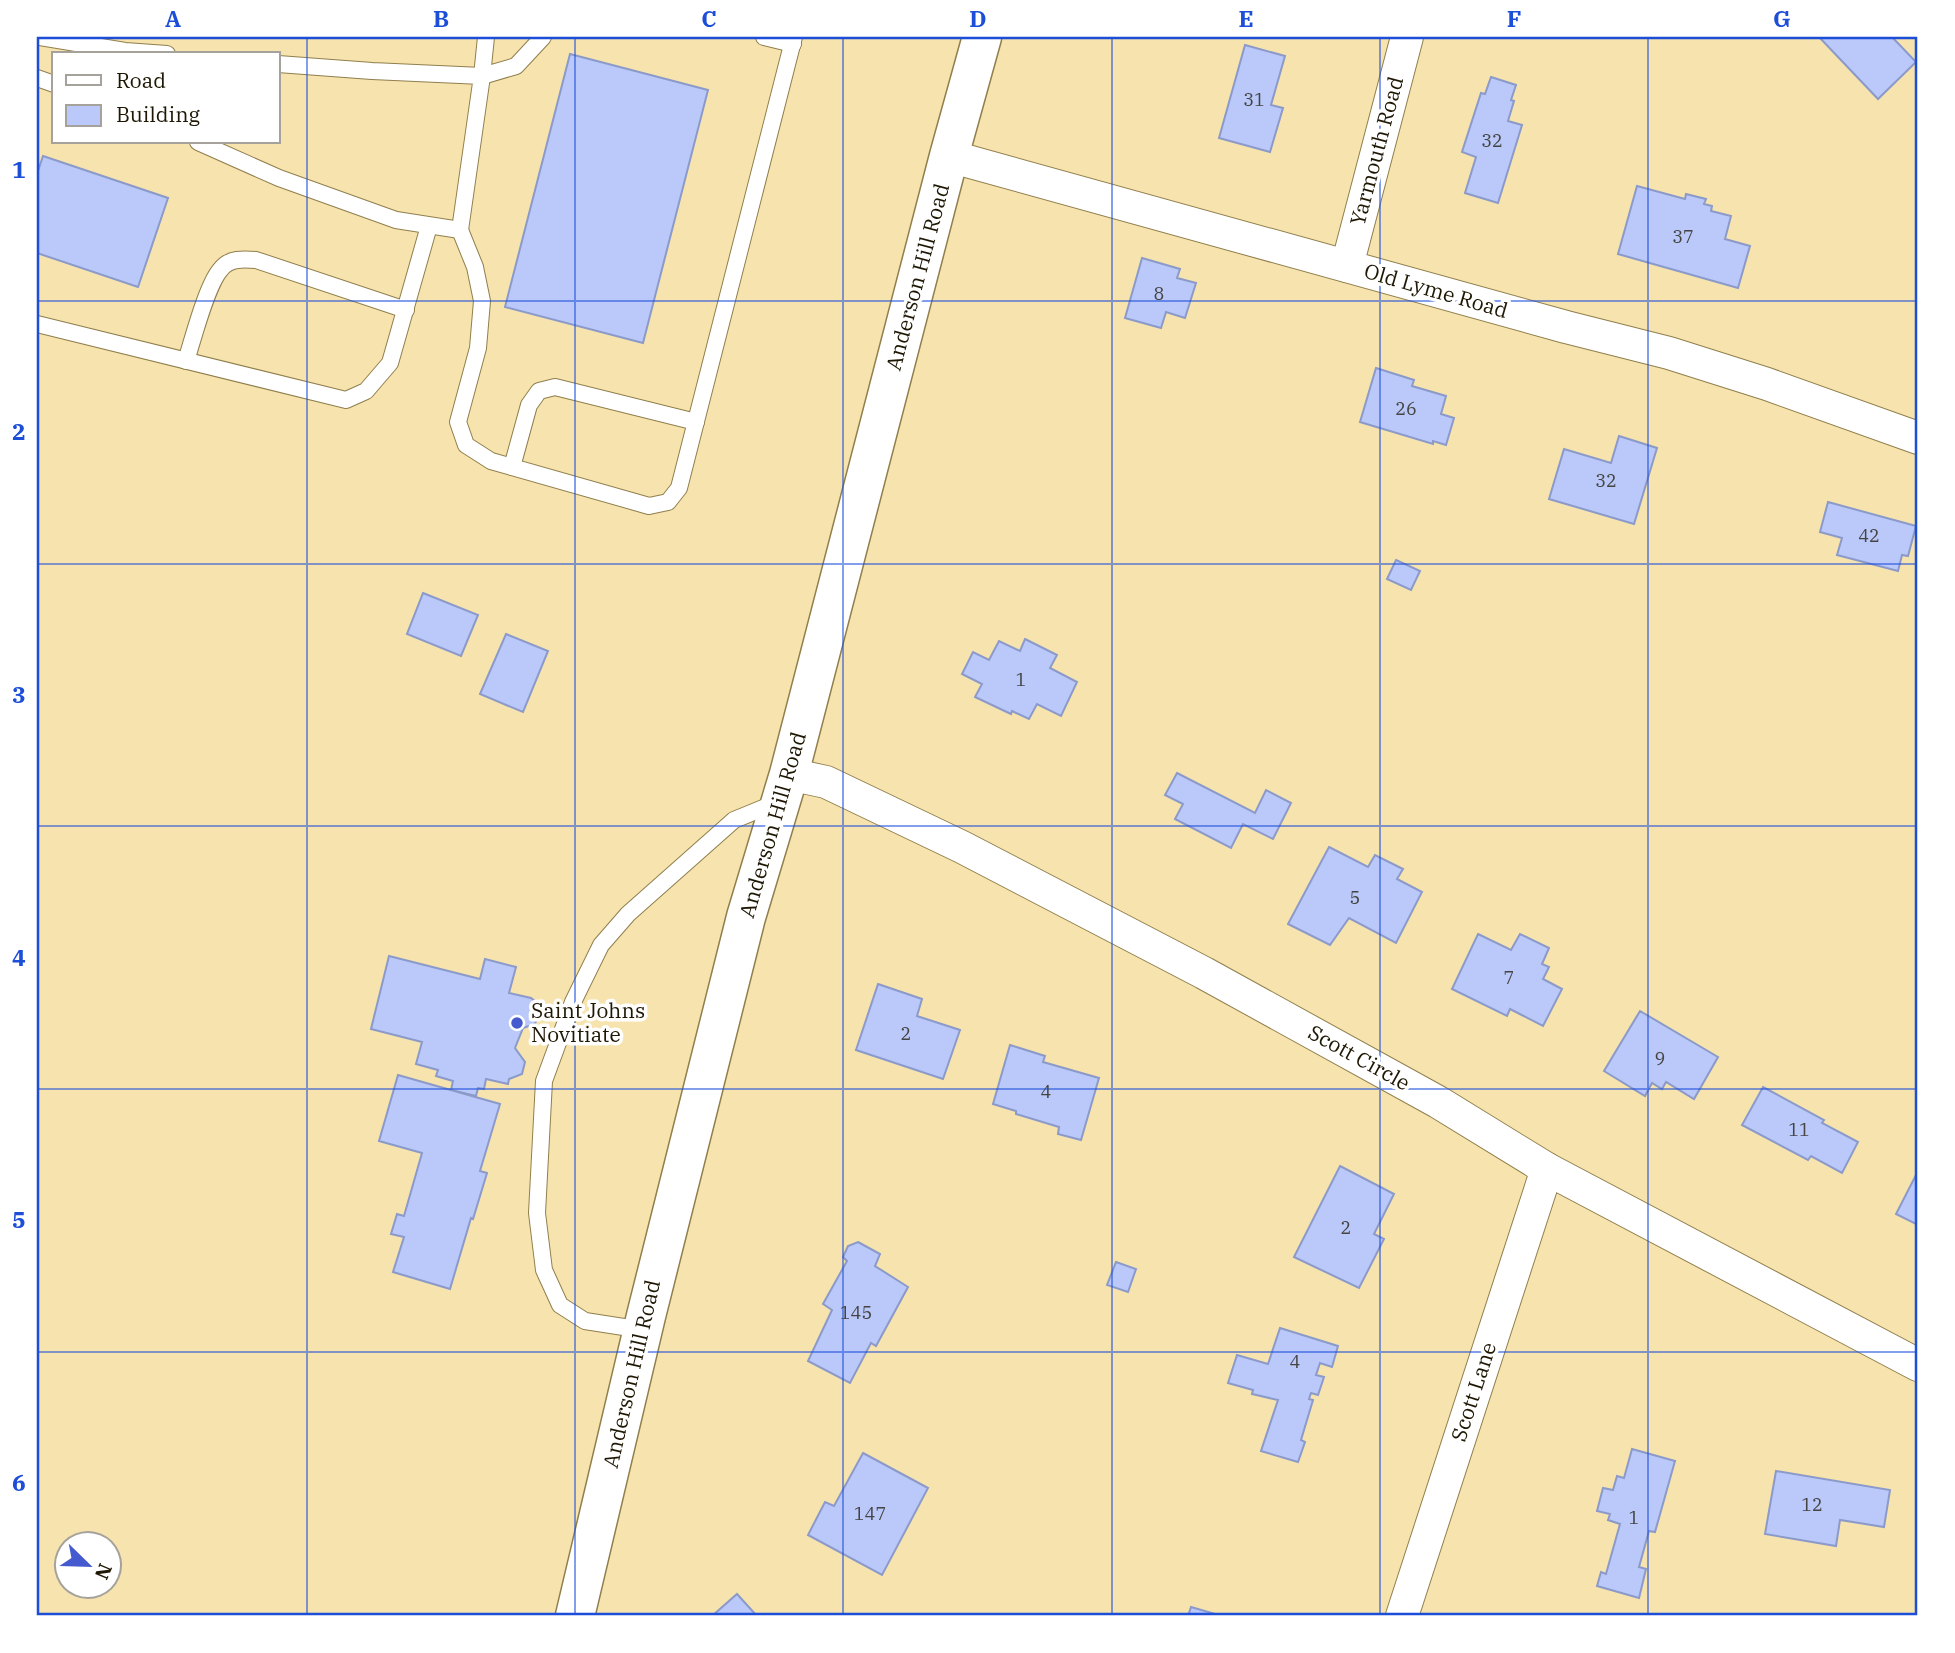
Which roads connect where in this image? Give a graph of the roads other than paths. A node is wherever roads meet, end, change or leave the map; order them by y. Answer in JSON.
{"nodes":[{"id":1,"x":40,"y":37,"type":"edge"},
{"id":2,"x":486,"y":37,"type":"edge"},
{"id":3,"x":542,"y":37,"type":"edge"},
{"id":4,"x":764,"y":37,"type":"edge"},
{"id":5,"x":982,"y":37,"type":"edge"},
{"id":6,"x":1408,"y":37,"type":"edge"},
{"id":7,"x":794,"y":40,"type":"edge"},
{"id":8,"x":91,"y":41,"type":"edge"},
{"id":9,"x":139,"y":52,"type":"edge"},
{"id":10,"x":280,"y":64,"type":"edge"},
{"id":11,"x":482,"y":76,"type":"junction"},
{"id":12,"x":202,"y":144,"type":"edge"},
{"id":13,"x":949,"y":156,"type":"junction"},
{"id":14,"x":429,"y":226,"type":"junction"},
{"id":15,"x":460,"y":230,"type":"junction"},
{"id":16,"x":1347,"y":266,"type":"junction"},
{"id":17,"x":405,"y":310,"type":"junction"},
{"id":18,"x":37,"y":324,"type":"edge"},
{"id":19,"x":186,"y":361,"type":"junction"},
{"id":20,"x":696,"y":422,"type":"junction"},
{"id":21,"x":1918,"y":438,"type":"edge"},
{"id":22,"x":512,"y":467,"type":"junction"},
{"id":23,"x":785,"y":787,"type":"junction"},
{"id":24,"x":1547,"y":1169,"type":"junction"},
{"id":25,"x":643,"y":1330,"type":"junction"},
{"id":26,"x":1918,"y":1365,"type":"edge"},
{"id":27,"x":575,"y":1616,"type":"edge"},
{"id":28,"x":1402,"y":1616,"type":"edge"}],
"edges":[{"from":1,"to":8,"type":"lane"},
{"from":2,"to":11,"type":"lane"},
{"from":3,"to":11,"type":"lane"},
{"from":4,"to":7,"type":"lane"},
{"from":5,"to":13,"type":"main road","name":"Anderson Hill Road"},
{"from":6,"to":16,"type":"street","name":"Yarmouth Road"},
{"from":7,"to":20,"type":"lane"},
{"from":8,"to":9,"type":"lane"},
{"from":10,"to":11,"type":"lane"},
{"from":11,"to":15,"type":"lane"},
{"from":12,"to":14,"type":"lane"},
{"from":13,"to":16,"type":"street","name":"Old Lyme Road"},
{"from":13,"to":23,"type":"main road","name":"Anderson Hill Road"},
{"from":14,"to":15,"type":"lane"},
{"from":14,"to":17,"type":"lane"},
{"from":15,"to":22,"type":"lane"},
{"from":16,"to":21,"type":"street","name":"Old Lyme Road"},
{"from":17,"to":19,"type":"lane"},
{"from":17,"to":19,"type":"lane"},
{"from":18,"to":19,"type":"lane"},
{"from":20,"to":22,"type":"lane"},
{"from":20,"to":22,"type":"lane"},
{"from":23,"to":24,"type":"street","name":"Scott Circle"},
{"from":23,"to":25,"type":"main road","name":"Anderson Hill Road"},
{"from":23,"to":25,"type":"lane"},
{"from":24,"to":26,"type":"street","name":"Scott Circle"},
{"from":24,"to":28,"type":"street","name":"Scott Lane"},
{"from":25,"to":27,"type":"main road","name":"Anderson Hill Road"}]}
